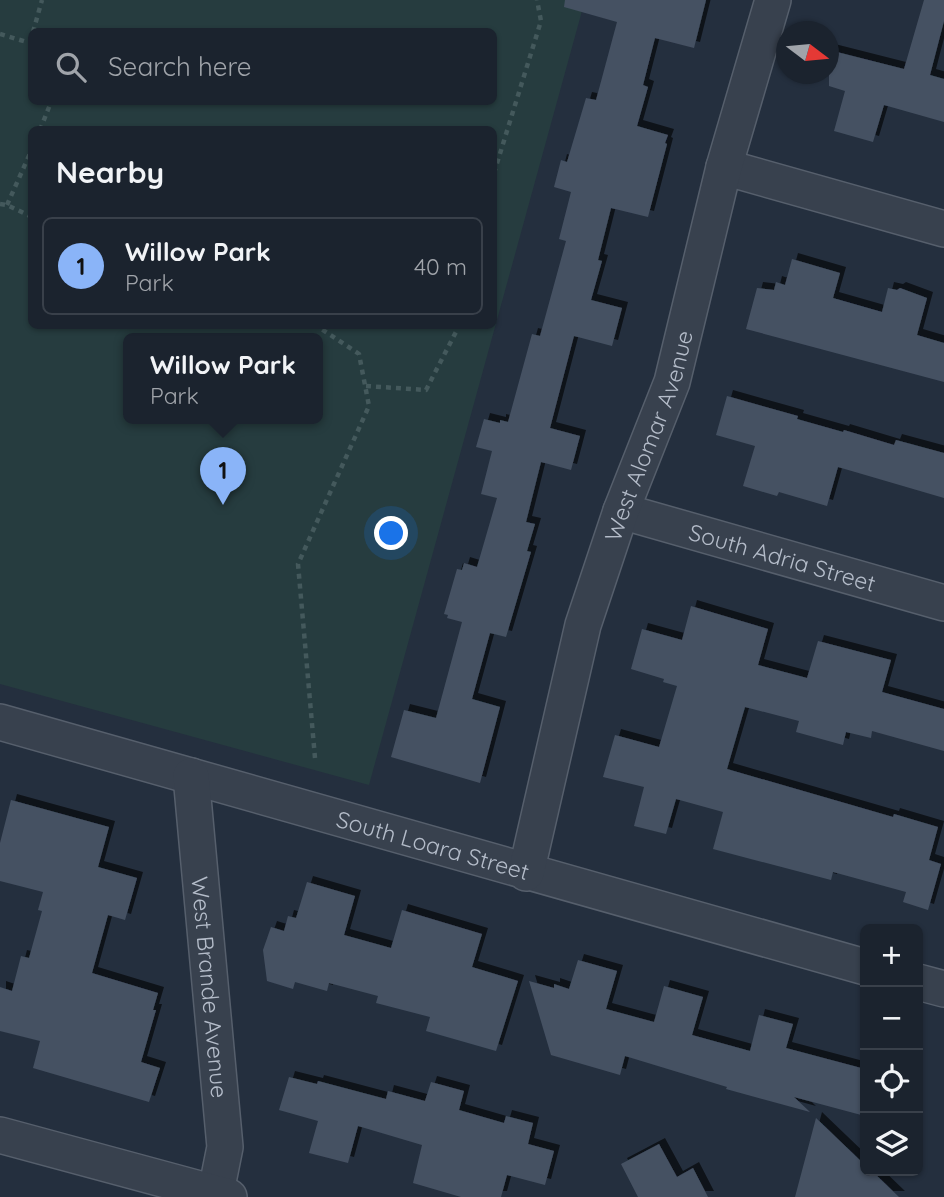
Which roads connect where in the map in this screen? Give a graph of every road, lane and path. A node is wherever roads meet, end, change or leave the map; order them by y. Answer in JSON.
{"nodes":[{"id":1,"x":42,"y":0,"type":"edge"},
{"id":2,"x":537,"y":0,"type":"edge"},
{"id":3,"x":774,"y":0,"type":"edge"},
{"id":4,"x":34,"y":28,"type":"edge"},
{"id":5,"x":0,"y":34,"type":"edge"},
{"id":6,"x":28,"y":42,"type":"edge"},
{"id":7,"x":50,"y":105,"type":"edge"},
{"id":8,"x":42,"y":126,"type":"edge"},
{"id":9,"x":28,"y":158,"type":"edge"},
{"id":10,"x":497,"y":163,"type":"edge"},
{"id":11,"x":724,"y":167,"type":"junction"},
{"id":12,"x":0,"y":204,"type":"edge"},
{"id":13,"x":7,"y":205,"type":"junction"},
{"id":14,"x":28,"y":215,"type":"edge"},
{"id":15,"x":944,"y":229,"type":"edge"},
{"id":16,"x":322,"y":329,"type":"edge"},
{"id":17,"x":456,"y":329,"type":"edge"},
{"id":18,"x":366,"y":386,"type":"junction"},
{"id":19,"x":621,"y":511,"type":"junction"},
{"id":20,"x":944,"y":603,"type":"edge"},
{"id":21,"x":0,"y":722,"type":"edge"},
{"id":22,"x":315,"y":758,"type":"dead end"},
{"id":23,"x":191,"y":776,"type":"junction"},
{"id":24,"x":526,"y":873,"type":"junction"},
{"id":25,"x":860,"y":966,"type":"edge"},
{"id":26,"x":923,"y":983,"type":"edge"},
{"id":27,"x":944,"y":989,"type":"edge"},
{"id":28,"x":0,"y":1135,"type":"edge"},
{"id":29,"x":220,"y":1196,"type":"edge"}],
"edges":[{"from":1,"to":4,"type":"path"},
{"from":2,"to":10,"type":"path"},
{"from":3,"to":11,"type":"street","name":"West Alomar Avenue"},
{"from":5,"to":6,"type":"path"},
{"from":7,"to":8,"type":"path"},
{"from":9,"to":13,"type":"path"},
{"from":11,"to":15,"type":"street"},
{"from":11,"to":19,"type":"street","name":"West Alomar Avenue"},
{"from":12,"to":13,"type":"path"},
{"from":13,"to":14,"type":"path"},
{"from":16,"to":18,"type":"path"},
{"from":17,"to":18,"type":"path"},
{"from":18,"to":22,"type":"path"},
{"from":19,"to":20,"type":"street","name":"South Adria Street"},
{"from":19,"to":24,"type":"street","name":"West Alomar Avenue"},
{"from":21,"to":23,"type":"street","name":"South Loara Street"},
{"from":23,"to":24,"type":"street","name":"South Loara Street"},
{"from":23,"to":29,"type":"street","name":"West Brande Avenue"},
{"from":24,"to":25,"type":"street","name":"South Loara Street"},
{"from":26,"to":27,"type":"street"},
{"from":28,"to":29,"type":"street"}]}
